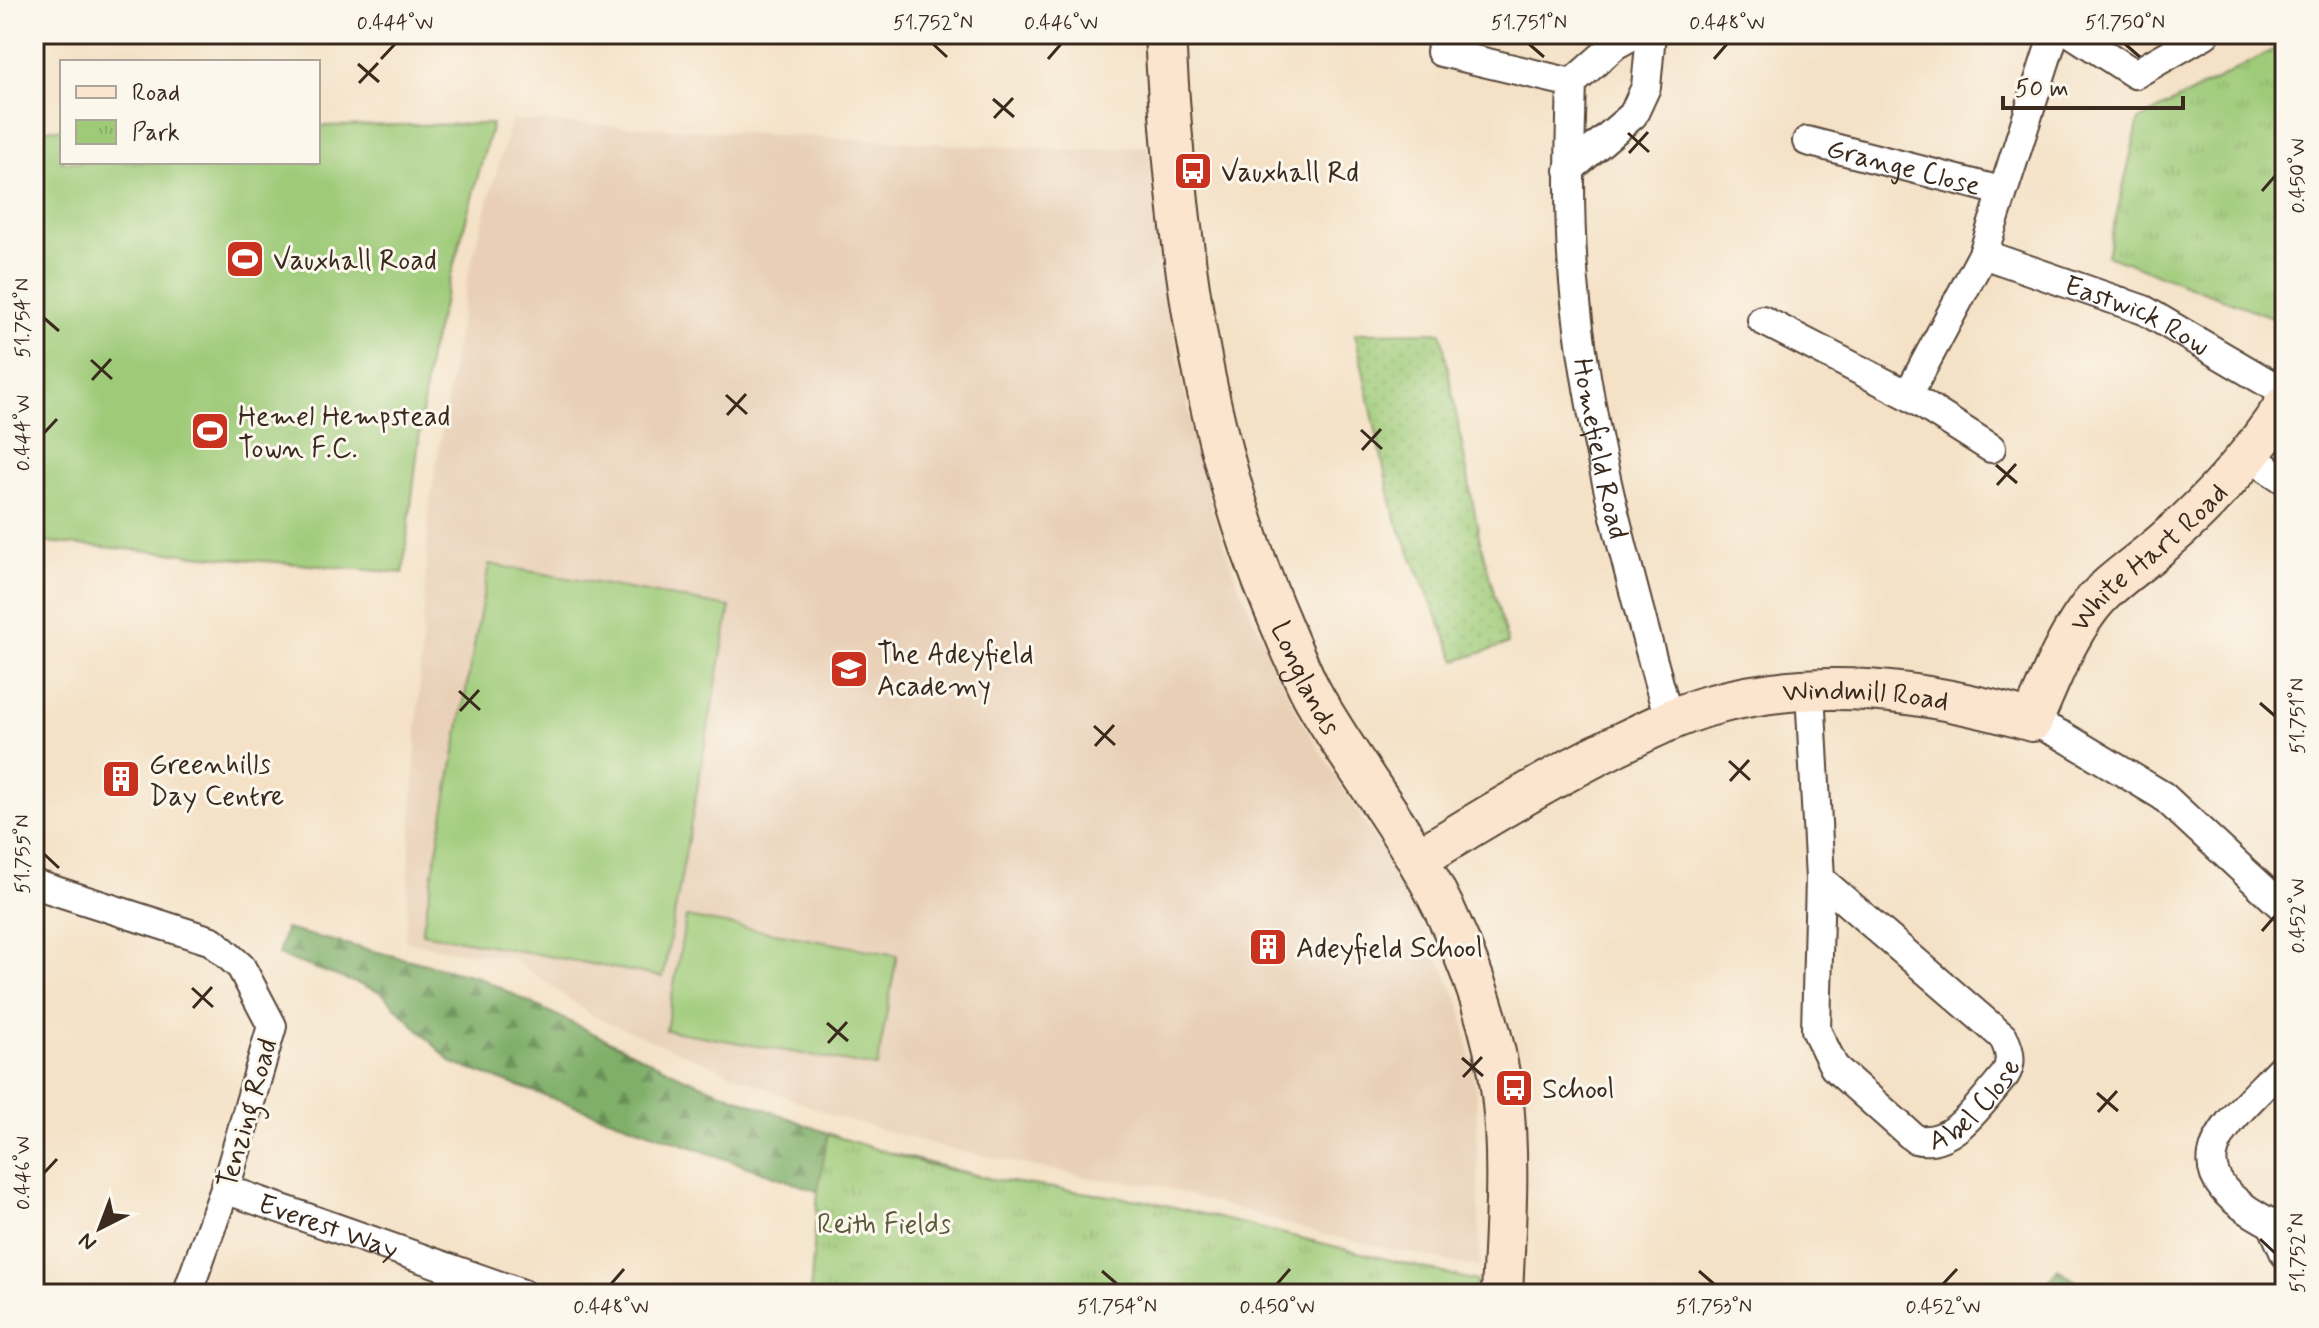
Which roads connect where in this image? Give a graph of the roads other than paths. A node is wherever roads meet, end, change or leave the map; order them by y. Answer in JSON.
{"nodes":[{"id":1,"x":1165,"y":34,"type":"edge"},
{"id":2,"x":1444,"y":34,"type":"edge"},
{"id":3,"x":1635,"y":34,"type":"edge"},
{"id":4,"x":1651,"y":34,"type":"edge"},
{"id":5,"x":2054,"y":34,"type":"edge"},
{"id":6,"x":2073,"y":34,"type":"edge"},
{"id":7,"x":2205,"y":34,"type":"edge"},
{"id":8,"x":1572,"y":83,"type":"junction"},
{"id":9,"x":1807,"y":141,"type":"dead end"},
{"id":10,"x":1569,"y":170,"type":"junction"},
{"id":11,"x":2001,"y":191,"type":"junction"},
{"id":12,"x":1983,"y":254,"type":"junction"},
{"id":13,"x":1762,"y":320,"type":"dead end"},
{"id":14,"x":2285,"y":393,"type":"edge"},
{"id":15,"x":1908,"y":395,"type":"junction"},
{"id":16,"x":2285,"y":405,"type":"edge"},
{"id":17,"x":1991,"y":448,"type":"dead end"},
{"id":18,"x":2250,"y":457,"type":"junction"},
{"id":19,"x":2285,"y":480,"type":"edge"},
{"id":20,"x":1810,"y":691,"type":"junction"},
{"id":21,"x":1669,"y":720,"type":"junction"},
{"id":22,"x":2032,"y":721,"type":"junction"},
{"id":23,"x":1418,"y":859,"type":"junction"},
{"id":24,"x":1820,"y":879,"type":"junction"},
{"id":25,"x":34,"y":884,"type":"edge"},
{"id":26,"x":2285,"y":909,"type":"edge"},
{"id":27,"x":2285,"y":1064,"type":"edge"},
{"id":28,"x":225,"y":1189,"type":"junction"},
{"id":29,"x":2278,"y":1222,"type":"edge"},
{"id":30,"x":2285,"y":1254,"type":"edge"},
{"id":31,"x":187,"y":1294,"type":"edge"},
{"id":32,"x":523,"y":1294,"type":"edge"},
{"id":33,"x":1502,"y":1294,"type":"edge"}],
"edges":[{"from":1,"to":23,"type":"street","name":"Longlands"},
{"from":2,"to":8,"type":"street"},
{"from":3,"to":8,"type":"street"},
{"from":4,"to":10,"type":"street"},
{"from":5,"to":11,"type":"street"},
{"from":6,"to":7,"type":"street"},
{"from":8,"to":10,"type":"street","name":"Homefield Road"},
{"from":9,"to":11,"type":"street","name":"Grange Close"},
{"from":10,"to":21,"type":"street","name":"Homefield Road"},
{"from":11,"to":12,"type":"street"},
{"from":12,"to":14,"type":"street","name":"Eastwick Row"},
{"from":12,"to":15,"type":"street"},
{"from":13,"to":15,"type":"street"},
{"from":15,"to":17,"type":"street"},
{"from":16,"to":18,"type":"street","name":"White Hart Road"},
{"from":18,"to":19,"type":"street"},
{"from":18,"to":22,"type":"street","name":"White Hart Road"},
{"from":20,"to":21,"type":"street","name":"Windmill Road"},
{"from":20,"to":22,"type":"street","name":"Windmill Road"},
{"from":20,"to":24,"type":"street","name":"Abel Close"},
{"from":21,"to":23,"type":"street","name":"Windmill Road"},
{"from":22,"to":26,"type":"street","name":"Windmill Road"},
{"from":23,"to":33,"type":"street","name":"Longlands"},
{"from":24,"to":24,"type":"street","name":"Abel Close"},
{"from":25,"to":28,"type":"street","name":"Tenzing Road"},
{"from":27,"to":29,"type":"street"},
{"from":28,"to":31,"type":"street","name":"Tenzing Road"},
{"from":28,"to":32,"type":"street","name":"Everest Way"},
{"from":29,"to":30,"type":"street"}]}
